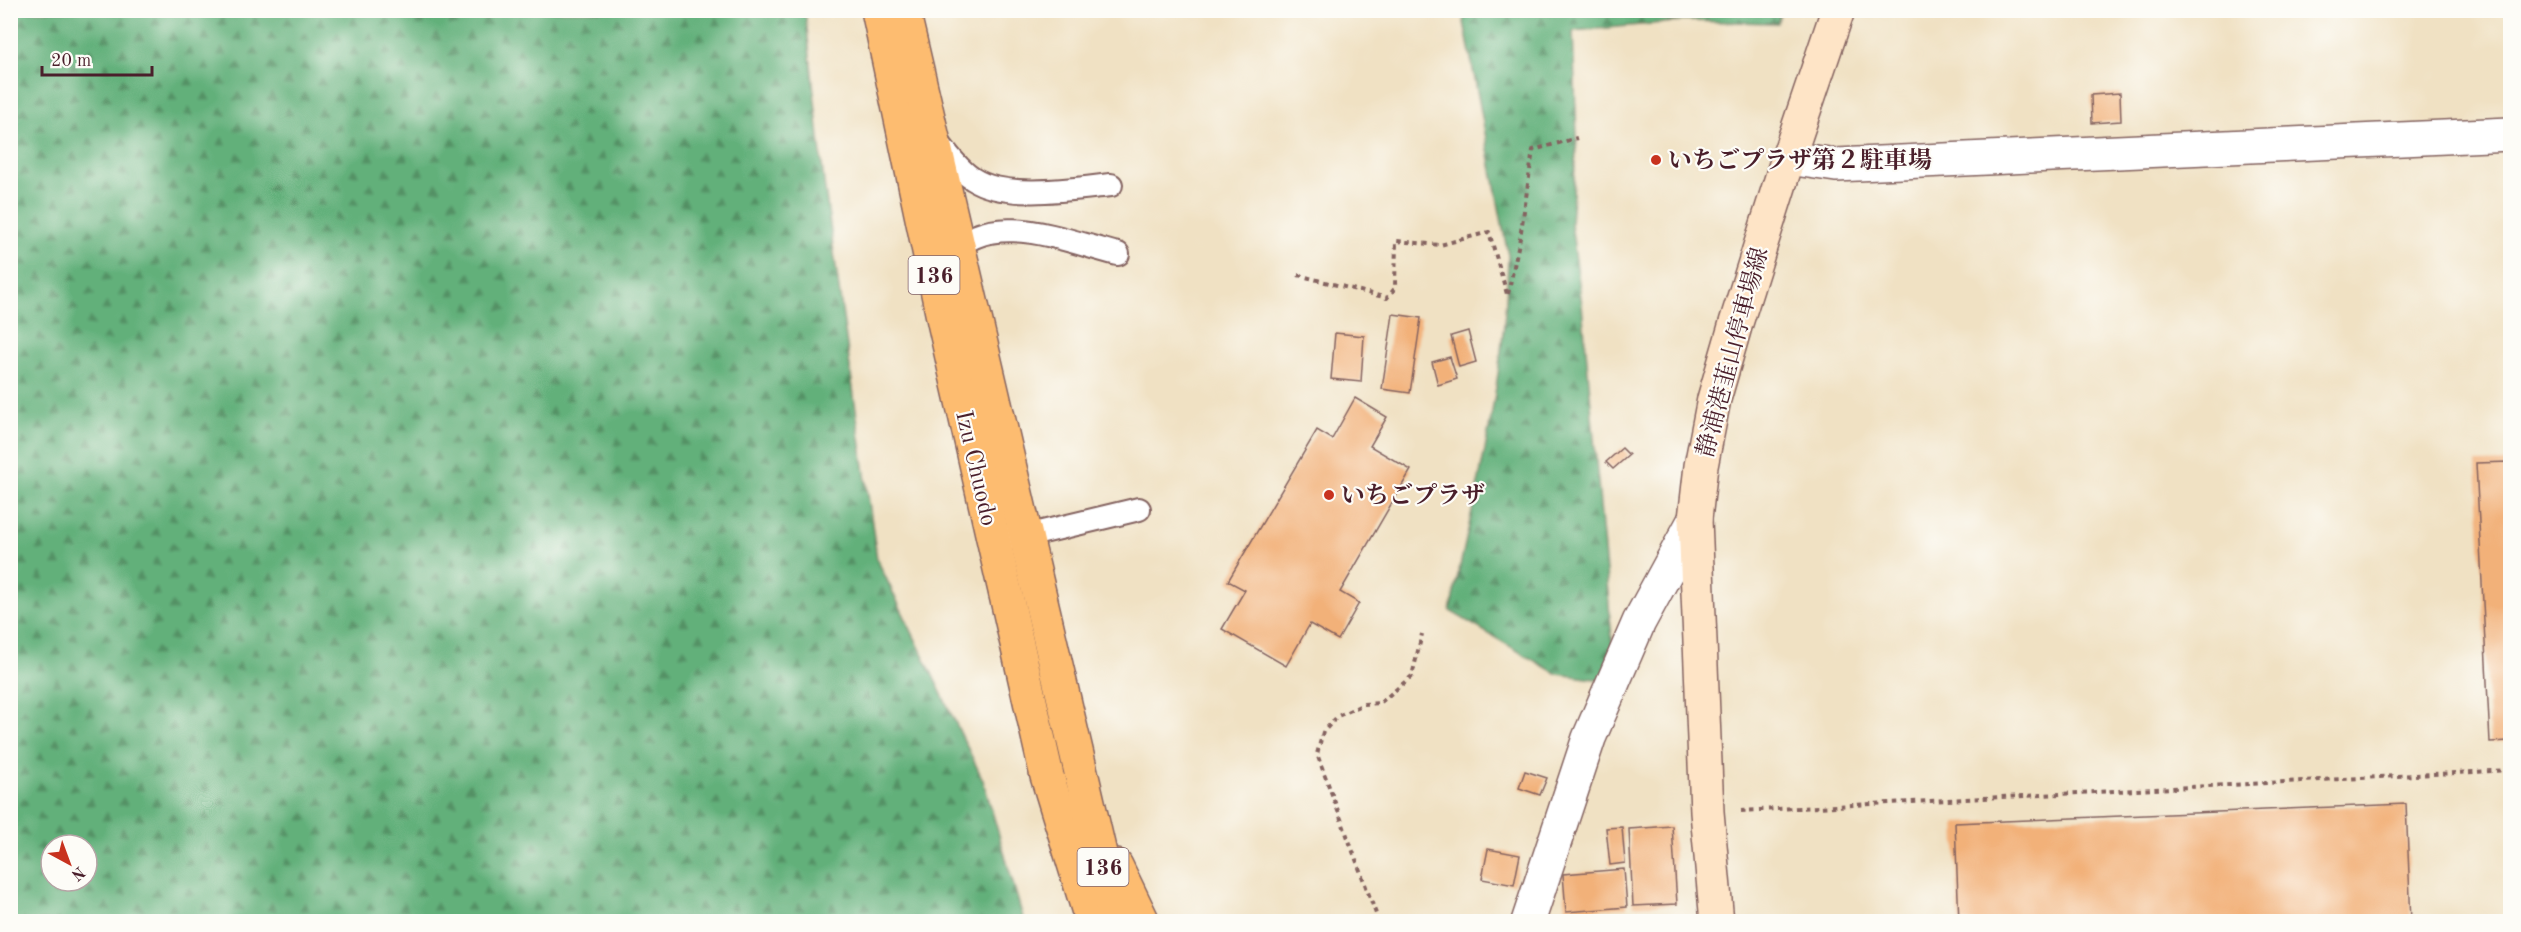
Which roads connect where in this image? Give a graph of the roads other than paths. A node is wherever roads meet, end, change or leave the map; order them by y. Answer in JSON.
{"nodes":[{"id":1,"x":878,"y":10,"type":"edge"},
{"id":2,"x":903,"y":10,"type":"edge"},
{"id":3,"x":1838,"y":10,"type":"edge"},
{"id":4,"x":2511,"y":134,"type":"edge"},
{"id":5,"x":933,"y":135,"type":"junction"},
{"id":6,"x":1788,"y":158,"type":"junction"},
{"id":7,"x":1111,"y":185,"type":"dead end"},
{"id":8,"x":958,"y":245,"type":"junction"},
{"id":9,"x":1118,"y":254,"type":"dead end"},
{"id":10,"x":984,"y":500,"type":"junction"},
{"id":11,"x":1139,"y":509,"type":"dead end"},
{"id":12,"x":1695,"y":519,"type":"junction"},
{"id":13,"x":1026,"y":536,"type":"junction"},
{"id":14,"x":993,"y":538,"type":"junction"},
{"id":15,"x":1047,"y":776,"type":"junction"},
{"id":16,"x":1090,"y":813,"type":"junction"},
{"id":17,"x":1085,"y":921,"type":"edge"},
{"id":18,"x":1092,"y":921,"type":"edge"},
{"id":19,"x":1116,"y":921,"type":"edge"},
{"id":20,"x":1143,"y":921,"type":"edge"},
{"id":21,"x":1528,"y":921,"type":"edge"},
{"id":22,"x":1717,"y":921,"type":"edge"}],
"edges":[{"from":1,"to":10,"type":"highway","name":"Izu Chuodo","number":"136"},
{"from":2,"to":5,"type":"highway","name":"Izu Chuodo","number":"136"},
{"from":3,"to":6,"type":"main road","name":"静浦港韮山停車場線"},
{"from":4,"to":6,"type":"street"},
{"from":5,"to":7,"type":"lane"},
{"from":5,"to":8,"type":"highway","name":"Izu Chuodo","number":"136"},
{"from":6,"to":12,"type":"main road","name":"静浦港韮山停車場線"},
{"from":8,"to":9,"type":"lane"},
{"from":8,"to":10,"type":"lane"},
{"from":8,"to":13,"type":"highway","name":"Izu Chuodo","number":"136"},
{"from":10,"to":14,"type":"highway","name":"Izu Chuodo","number":"136"},
{"from":11,"to":13,"type":"lane"},
{"from":12,"to":21,"type":"street"},
{"from":12,"to":22,"type":"main road","name":"静浦港韮山停車場線"},
{"from":13,"to":14,"type":"lane"},
{"from":13,"to":16,"type":"highway","name":"Izu Chuodo","number":"136"},
{"from":14,"to":15,"type":"highway","name":"Izu Chuodo","number":"136"},
{"from":15,"to":17,"type":"highway"},
{"from":15,"to":18,"type":"highway","name":"Izu Chuodo","number":"136"},
{"from":16,"to":19,"type":"highway","name":"Izu Chuodo","number":"136"},
{"from":16,"to":20,"type":"highway"}]}
